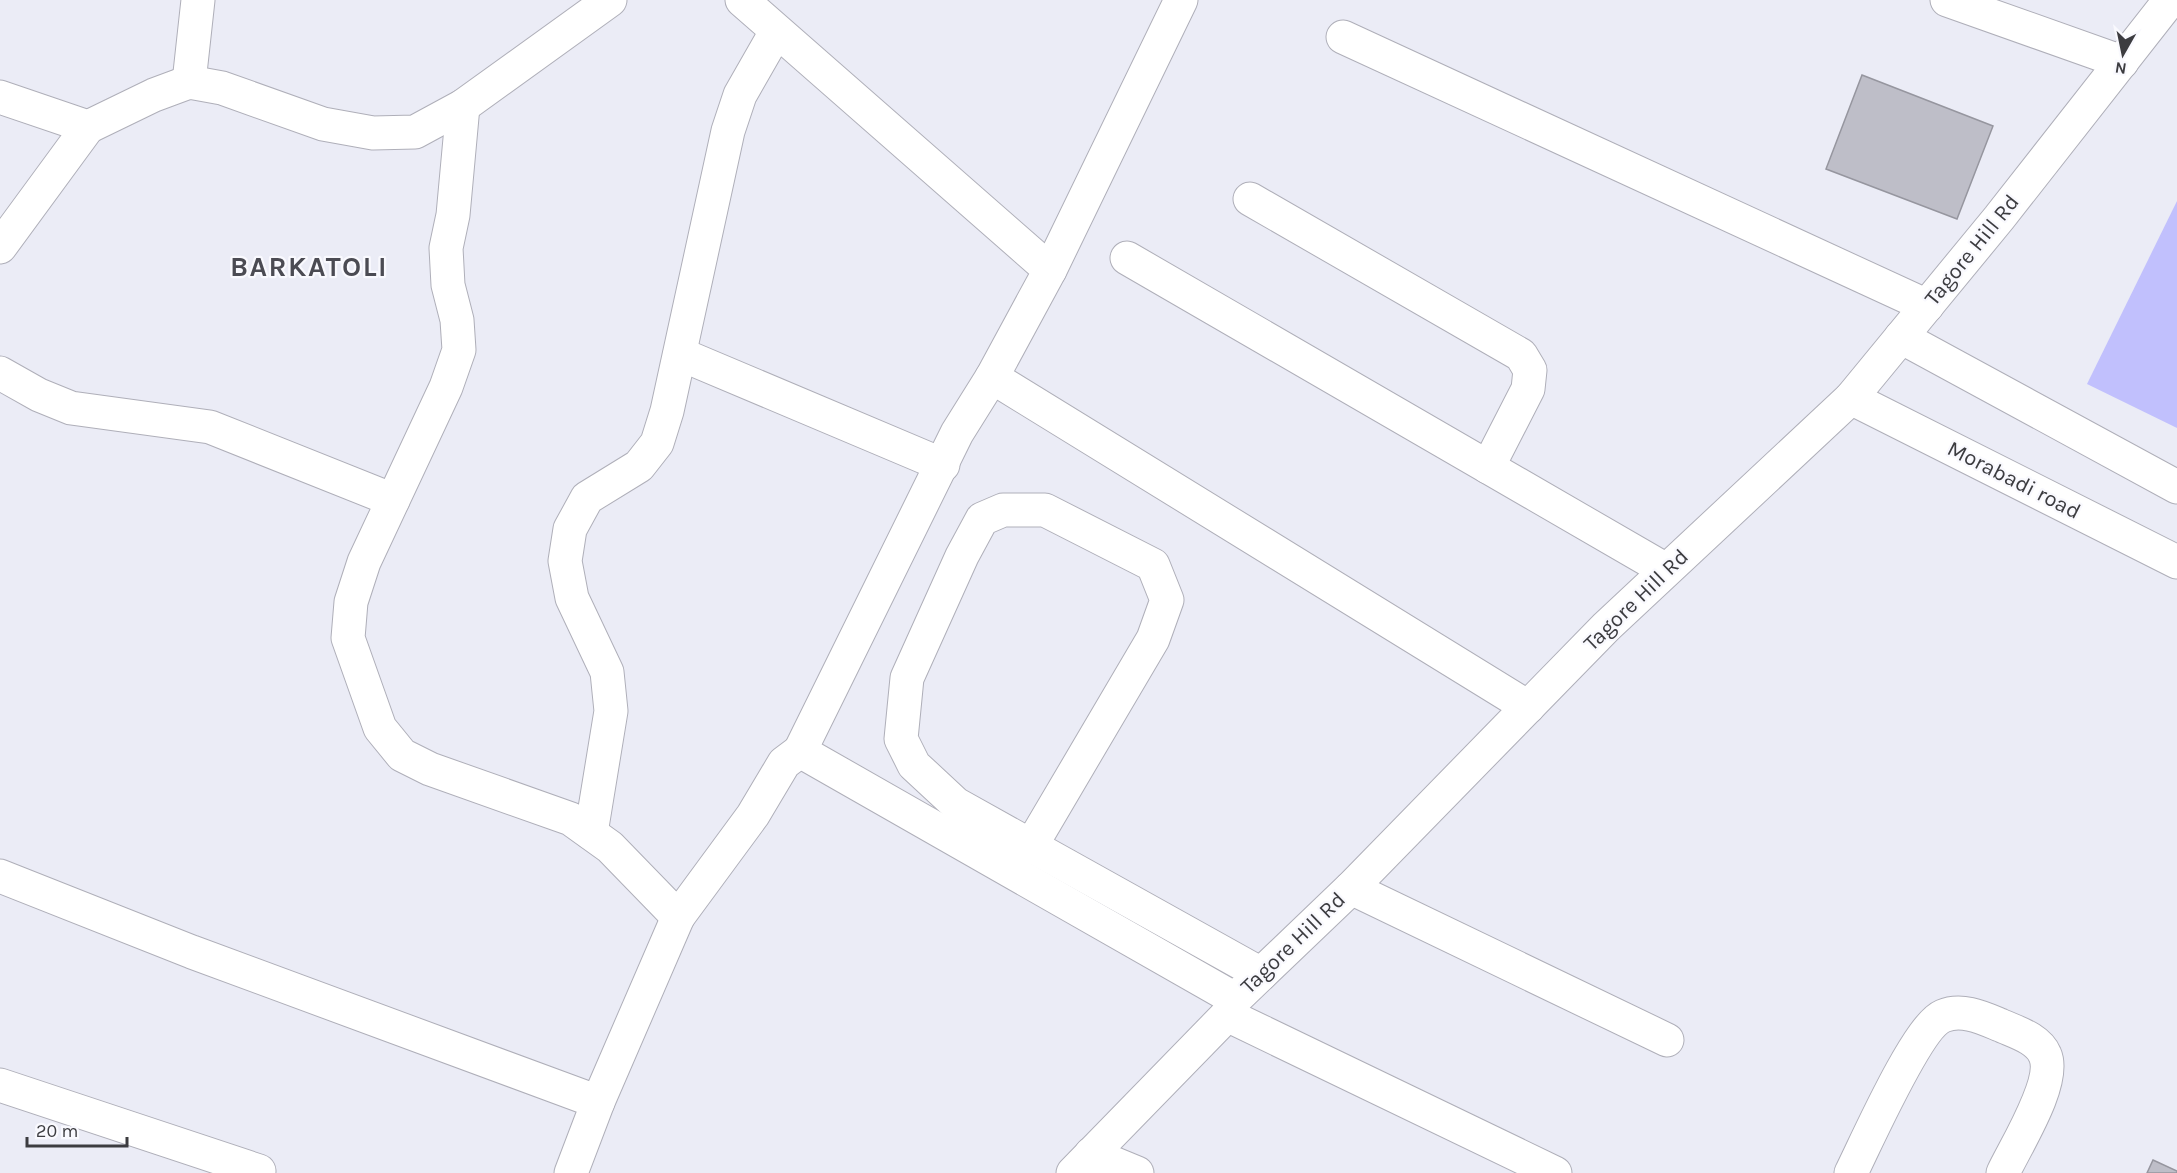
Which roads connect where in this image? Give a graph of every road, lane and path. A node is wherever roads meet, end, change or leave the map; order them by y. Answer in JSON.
{"nodes":[{"id":1,"x":198,"y":0,"type":"edge"},
{"id":2,"x":610,"y":0,"type":"edge"},
{"id":3,"x":742,"y":0,"type":"edge"},
{"id":4,"x":1181,"y":0,"type":"edge"},
{"id":5,"x":1947,"y":0,"type":"edge"},
{"id":6,"x":2170,"y":0,"type":"edge"},
{"id":7,"x":776,"y":32,"type":"junction"},
{"id":8,"x":1342,"y":37,"type":"dead end"},
{"id":9,"x":2122,"y":62,"type":"junction"},
{"id":10,"x":189,"y":82,"type":"junction"},
{"id":11,"x":0,"y":97,"type":"edge"},
{"id":12,"x":463,"y":106,"type":"junction"},
{"id":13,"x":88,"y":126,"type":"junction"},
{"id":14,"x":1250,"y":199,"type":"dead end"},
{"id":15,"x":0,"y":247,"type":"edge"},
{"id":16,"x":1127,"y":258,"type":"dead end"},
{"id":17,"x":1050,"y":270,"type":"junction"},
{"id":18,"x":1927,"y":306,"type":"junction"},
{"id":19,"x":1901,"y":337,"type":"junction"},
{"id":20,"x":680,"y":354,"type":"junction"},
{"id":21,"x":0,"y":373,"type":"edge"},
{"id":22,"x":992,"y":377,"type":"junction"},
{"id":23,"x":1851,"y":398,"type":"junction"},
{"id":24,"x":943,"y":465,"type":"junction"},
{"id":25,"x":1488,"y":467,"type":"junction"},
{"id":26,"x":2177,"y":487,"type":"edge"},
{"id":27,"x":393,"y":500,"type":"junction"},
{"id":28,"x":2177,"y":562,"type":"edge"},
{"id":29,"x":1666,"y":570,"type":"junction"},
{"id":30,"x":1528,"y":707,"type":"junction"},
{"id":31,"x":800,"y":752,"type":"junction"},
{"id":32,"x":591,"y":833,"type":"junction"},
{"id":33,"x":1031,"y":846,"type":"junction"},
{"id":34,"x":0,"y":876,"type":"edge"},
{"id":35,"x":1351,"y":888,"type":"junction"},
{"id":36,"x":678,"y":916,"type":"junction"},
{"id":37,"x":1261,"y":974,"type":"junction"},
{"id":38,"x":1231,"y":1007,"type":"junction"},
{"id":39,"x":1667,"y":1040,"type":"dead end"},
{"id":40,"x":0,"y":1085,"type":"edge"},
{"id":41,"x":598,"y":1102,"type":"junction"},
{"id":42,"x":1082,"y":1164,"type":"edge"},
{"id":43,"x":259,"y":1171,"type":"dead end"},
{"id":44,"x":571,"y":1173,"type":"edge"},
{"id":45,"x":1137,"y":1173,"type":"edge"},
{"id":46,"x":1555,"y":1173,"type":"edge"},
{"id":47,"x":1851,"y":1173,"type":"edge"},
{"id":48,"x":2002,"y":1173,"type":"edge"}],
"edges":[{"from":1,"to":10,"type":"street"},
{"from":2,"to":12,"type":"street"},
{"from":3,"to":7,"type":"street"},
{"from":4,"to":17,"type":"street"},
{"from":5,"to":9,"type":"street"},
{"from":6,"to":9,"type":"street","name":"Tagore Hill Rd"},
{"from":7,"to":17,"type":"street"},
{"from":7,"to":20,"type":"street"},
{"from":8,"to":18,"type":"street"},
{"from":9,"to":18,"type":"street","name":"Tagore Hill Rd"},
{"from":10,"to":12,"type":"street"},
{"from":10,"to":13,"type":"street"},
{"from":11,"to":13,"type":"street"},
{"from":12,"to":27,"type":"street"},
{"from":13,"to":15,"type":"street"},
{"from":14,"to":25,"type":"street"},
{"from":16,"to":25,"type":"street"},
{"from":17,"to":22,"type":"street"},
{"from":18,"to":19,"type":"street","name":"Tagore Hill Rd"},
{"from":19,"to":23,"type":"street","name":"Tagore Hill Rd"},
{"from":19,"to":26,"type":"street"},
{"from":20,"to":24,"type":"street"},
{"from":20,"to":32,"type":"street"},
{"from":21,"to":27,"type":"street"},
{"from":22,"to":24,"type":"street"},
{"from":22,"to":30,"type":"street"},
{"from":23,"to":28,"type":"street","name":"Morabadi road"},
{"from":23,"to":29,"type":"street","name":"Tagore Hill Rd"},
{"from":24,"to":31,"type":"street"},
{"from":25,"to":29,"type":"street"},
{"from":27,"to":32,"type":"street"},
{"from":29,"to":30,"type":"street","name":"Tagore Hill Rd"},
{"from":30,"to":35,"type":"street","name":"Tagore Hill Rd"},
{"from":31,"to":36,"type":"street"},
{"from":31,"to":38,"type":"street"},
{"from":32,"to":36,"type":"street"},
{"from":33,"to":33,"type":"street"},
{"from":33,"to":37,"type":"street"},
{"from":34,"to":41,"type":"street"},
{"from":35,"to":37,"type":"street","name":"Tagore Hill Rd"},
{"from":35,"to":39,"type":"street"},
{"from":36,"to":41,"type":"street"},
{"from":37,"to":38,"type":"street","name":"Tagore Hill Rd"},
{"from":38,"to":42,"type":"street","name":"Tagore Hill Rd"},
{"from":38,"to":46,"type":"street"},
{"from":40,"to":43,"type":"street"},
{"from":41,"to":44,"type":"street"},
{"from":42,"to":45,"type":"street"},
{"from":47,"to":48,"type":"street"}]}
